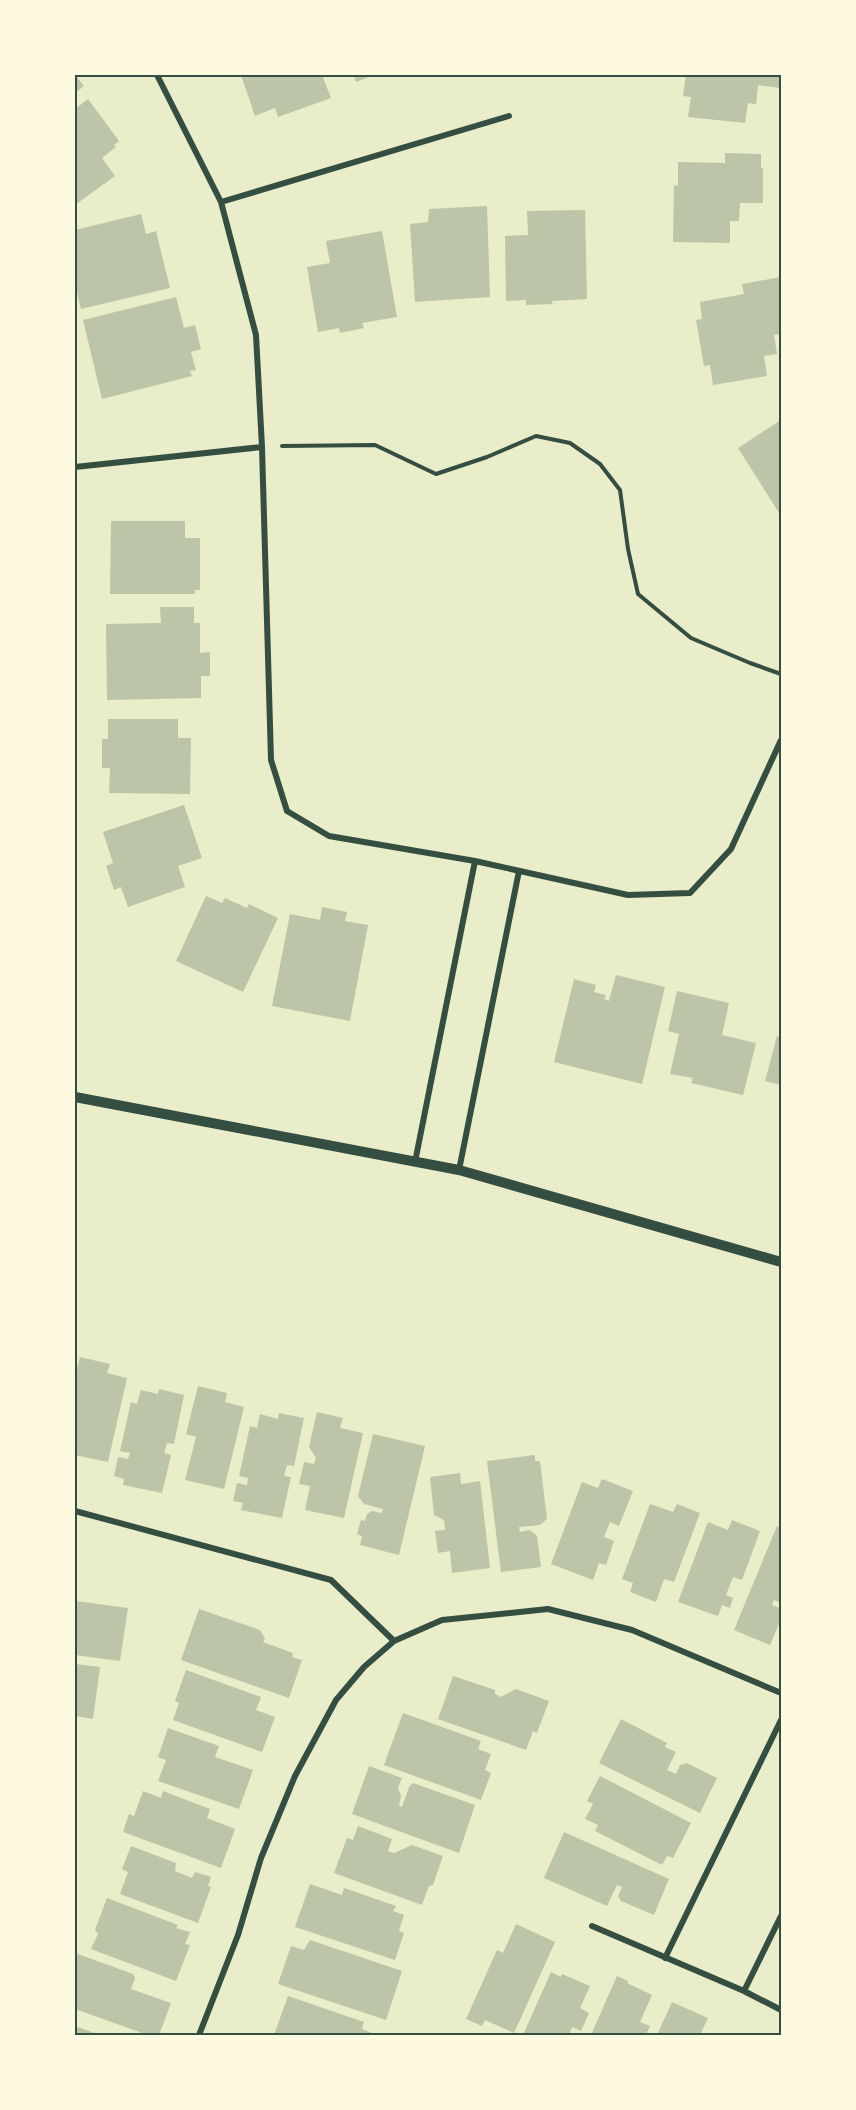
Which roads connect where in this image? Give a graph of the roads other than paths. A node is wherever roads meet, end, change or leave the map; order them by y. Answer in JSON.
{"nodes":[{"id":1,"x":157,"y":75,"type":"edge"},
{"id":2,"x":509,"y":116,"type":"dead end"},
{"id":3,"x":221,"y":202,"type":"junction"},
{"id":4,"x":262,"y":447,"type":"junction"},
{"id":5,"x":75,"y":467,"type":"edge"},
{"id":6,"x":781,"y":740,"type":"edge"},
{"id":7,"x":475,"y":861,"type":"junction"},
{"id":8,"x":519,"y":871,"type":"junction"},
{"id":9,"x":75,"y":1097,"type":"edge"},
{"id":10,"x":415,"y":1162,"type":"junction"},
{"id":11,"x":459,"y":1170,"type":"junction"},
{"id":12,"x":781,"y":1263,"type":"edge"},
{"id":13,"x":75,"y":1511,"type":"edge"},
{"id":14,"x":394,"y":1641,"type":"junction"},
{"id":15,"x":781,"y":1693,"type":"edge"},
{"id":16,"x":781,"y":1720,"type":"edge"},
{"id":17,"x":781,"y":1916,"type":"edge"},
{"id":18,"x":592,"y":1926,"type":"dead end"},
{"id":19,"x":665,"y":1958,"type":"junction"},
{"id":20,"x":744,"y":1991,"type":"junction"},
{"id":21,"x":781,"y":2010,"type":"edge"},
{"id":22,"x":199,"y":2035,"type":"edge"}],
"edges":[{"from":1,"to":3,"type":"street"},
{"from":2,"to":3,"type":"street"},
{"from":3,"to":4,"type":"street"},
{"from":4,"to":5,"type":"street"},
{"from":4,"to":7,"type":"street"},
{"from":6,"to":8,"type":"street"},
{"from":7,"to":8,"type":"street"},
{"from":7,"to":10,"type":"street"},
{"from":8,"to":11,"type":"street"},
{"from":9,"to":10,"type":"street"},
{"from":10,"to":11,"type":"street"},
{"from":11,"to":12,"type":"street"},
{"from":13,"to":14,"type":"street"},
{"from":14,"to":15,"type":"street"},
{"from":14,"to":22,"type":"street"},
{"from":16,"to":19,"type":"street"},
{"from":17,"to":20,"type":"street"},
{"from":18,"to":19,"type":"street"},
{"from":19,"to":20,"type":"street"},
{"from":20,"to":21,"type":"street"}]}
